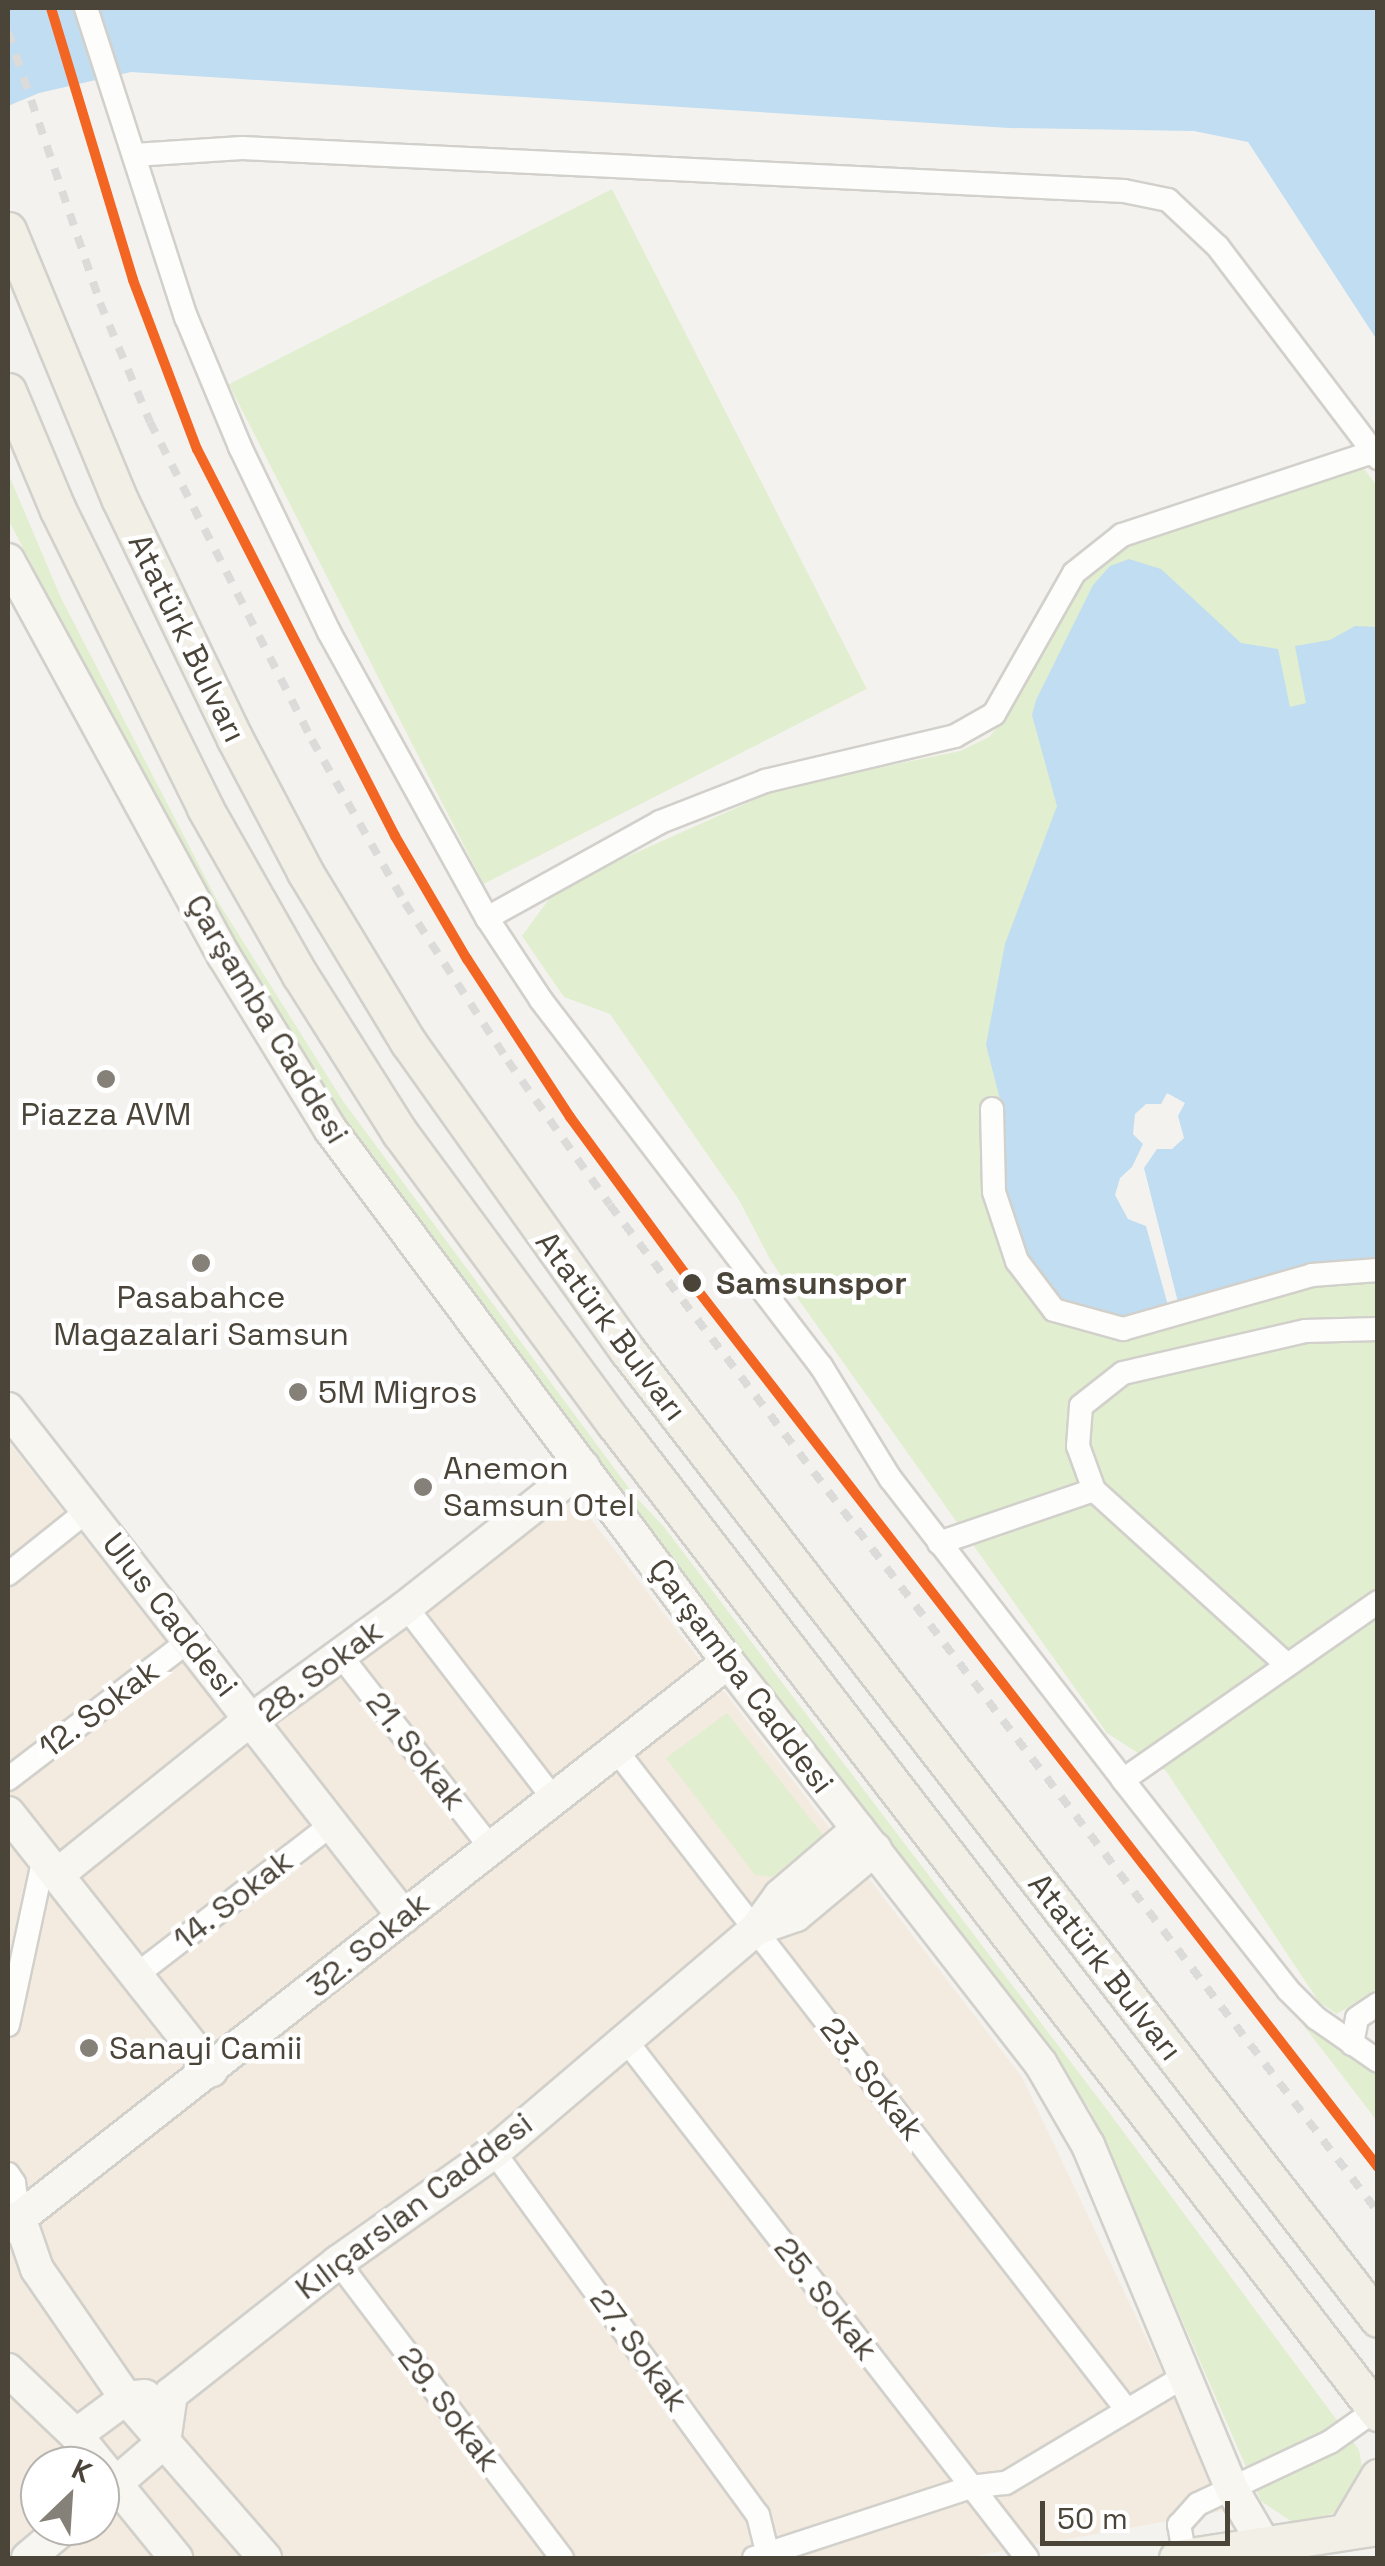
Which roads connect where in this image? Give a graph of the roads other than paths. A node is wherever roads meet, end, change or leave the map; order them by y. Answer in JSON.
{"nodes":[{"id":1,"x":86,"y":8,"type":"edge"},
{"id":2,"x":134,"y":156,"type":"junction"},
{"id":3,"x":8,"y":230,"type":"edge"},
{"id":4,"x":8,"y":390,"type":"edge"},
{"id":5,"x":1375,"y":455,"type":"edge"},
{"id":6,"x":8,"y":560,"type":"edge"},
{"id":7,"x":487,"y":918,"type":"junction"},
{"id":8,"x":992,"y":1109,"type":"dead end"},
{"id":9,"x":1378,"y":1270,"type":"edge"},
{"id":10,"x":1378,"y":1329,"type":"edge"},
{"id":11,"x":8,"y":1409,"type":"edge"},
{"id":12,"x":583,"y":1467,"type":"junction"},
{"id":13,"x":1094,"y":1490,"type":"junction"},
{"id":14,"x":87,"y":1511,"type":"junction"},
{"id":15,"x":939,"y":1543,"type":"junction"},
{"id":16,"x":8,"y":1574,"type":"edge"},
{"id":17,"x":1378,"y":1602,"type":"edge"},
{"id":18,"x":406,"y":1607,"type":"junction"},
{"id":19,"x":190,"y":1640,"type":"junction"},
{"id":20,"x":341,"y":1656,"type":"junction"},
{"id":21,"x":728,"y":1662,"type":"junction"},
{"id":22,"x":1286,"y":1664,"type":"junction"},
{"id":23,"x":255,"y":1722,"type":"junction"},
{"id":24,"x":616,"y":1750,"type":"junction"},
{"id":25,"x":8,"y":1779,"type":"edge"},
{"id":26,"x":1123,"y":1780,"type":"junction"},
{"id":27,"x":553,"y":1798,"type":"junction"},
{"id":28,"x":8,"y":1813,"type":"edge"},
{"id":29,"x":332,"y":1825,"type":"junction"},
{"id":30,"x":867,"y":1839,"type":"junction"},
{"id":31,"x":490,"y":1847,"type":"junction"},
{"id":32,"x":50,"y":1869,"type":"junction"},
{"id":33,"x":404,"y":1917,"type":"junction"},
{"id":34,"x":756,"y":1929,"type":"junction"},
{"id":35,"x":135,"y":1976,"type":"junction"},
{"id":36,"x":1378,"y":2004,"type":"edge"},
{"id":37,"x":8,"y":2025,"type":"edge"},
{"id":38,"x":624,"y":2038,"type":"junction"},
{"id":39,"x":1352,"y":2044,"type":"junction"},
{"id":40,"x":1378,"y":2060,"type":"edge"},
{"id":41,"x":211,"y":2070,"type":"junction"},
{"id":42,"x":494,"y":2152,"type":"junction"},
{"id":43,"x":8,"y":2174,"type":"edge"},
{"id":44,"x":13,"y":2222,"type":"edge"},
{"id":45,"x":338,"y":2262,"type":"junction"},
{"id":46,"x":1378,"y":2319,"type":"edge"},
{"id":47,"x":8,"y":2370,"type":"edge"},
{"id":48,"x":1185,"y":2376,"type":"junction"},
{"id":49,"x":170,"y":2394,"type":"junction"},
{"id":50,"x":126,"y":2398,"type":"junction"},
{"id":51,"x":1126,"y":2409,"type":"junction"},
{"id":52,"x":1377,"y":2410,"type":"edge"},
{"id":53,"x":76,"y":2435,"type":"junction"},
{"id":54,"x":164,"y":2442,"type":"junction"},
{"id":55,"x":82,"y":2446,"type":"edge"},
{"id":56,"x":1378,"y":2477,"type":"edge"},
{"id":57,"x":120,"y":2480,"type":"edge"},
{"id":58,"x":972,"y":2487,"type":"junction"},
{"id":59,"x":1232,"y":2490,"type":"junction"},
{"id":60,"x":120,"y":2502,"type":"edge"},
{"id":61,"x":1362,"y":2529,"type":"edge"},
{"id":62,"x":1268,"y":2553,"type":"edge"},
{"id":63,"x":761,"y":2557,"type":"edge"},
{"id":64,"x":176,"y":2558,"type":"edge"},
{"id":65,"x":265,"y":2558,"type":"edge"},
{"id":66,"x":560,"y":2558,"type":"edge"},
{"id":67,"x":1027,"y":2558,"type":"edge"},
{"id":68,"x":1182,"y":2558,"type":"edge"}],
"edges":[{"from":1,"to":2,"type":"street"},
{"from":2,"to":5,"type":"street"},
{"from":2,"to":7,"type":"street"},
{"from":3,"to":46,"type":"main road","name":"Atatürk Bulvarı"},
{"from":4,"to":52,"type":"main road","name":"Atatürk Bulvarı"},
{"from":5,"to":7,"type":"street"},
{"from":6,"to":12,"type":"street","name":"Çarşamba Caddesi"},
{"from":7,"to":15,"type":"street"},
{"from":8,"to":9,"type":"street"},
{"from":10,"to":13,"type":"street"},
{"from":11,"to":14,"type":"street","name":"Ulus Caddesi"},
{"from":12,"to":18,"type":"street","name":"28. Sokak"},
{"from":12,"to":21,"type":"street","name":"Çarşamba Caddesi"},
{"from":13,"to":15,"type":"street"},
{"from":13,"to":22,"type":"street"},
{"from":14,"to":16,"type":"street"},
{"from":14,"to":19,"type":"street","name":"Ulus Caddesi"},
{"from":15,"to":26,"type":"street"},
{"from":17,"to":22,"type":"street"},
{"from":18,"to":20,"type":"street","name":"28. Sokak"},
{"from":18,"to":27,"type":"street"},
{"from":19,"to":23,"type":"street","name":"Ulus Caddesi"},
{"from":19,"to":25,"type":"street","name":"12. Sokak"},
{"from":20,"to":23,"type":"street","name":"28. Sokak"},
{"from":20,"to":31,"type":"street","name":"21. Sokak"},
{"from":21,"to":24,"type":"street","name":"32. Sokak"},
{"from":21,"to":30,"type":"street","name":"Çarşamba Caddesi"},
{"from":22,"to":26,"type":"street"},
{"from":23,"to":29,"type":"street","name":"Ulus Caddesi"},
{"from":23,"to":32,"type":"street","name":"28. Sokak"},
{"from":24,"to":27,"type":"street","name":"32. Sokak"},
{"from":24,"to":34,"type":"street","name":"23. Sokak"},
{"from":26,"to":39,"type":"street"},
{"from":27,"to":31,"type":"street","name":"32. Sokak"},
{"from":28,"to":32,"type":"street"},
{"from":29,"to":33,"type":"street","name":"Ulus Caddesi"},
{"from":29,"to":35,"type":"street","name":"14. Sokak"},
{"from":30,"to":34,"type":"street","name":"Kılıçarslan Caddesi"},
{"from":30,"to":48,"type":"street","name":"Çarşamba Caddesi"},
{"from":31,"to":33,"type":"street","name":"32. Sokak"},
{"from":32,"to":35,"type":"street"},
{"from":32,"to":37,"type":"street"},
{"from":33,"to":41,"type":"street","name":"32. Sokak"},
{"from":34,"to":38,"type":"street","name":"Kılıçarslan Caddesi"},
{"from":34,"to":51,"type":"street","name":"23. Sokak"},
{"from":35,"to":41,"type":"street"},
{"from":36,"to":39,"type":"street"},
{"from":38,"to":42,"type":"street","name":"Kılıçarslan Caddesi"},
{"from":38,"to":58,"type":"street","name":"25. Sokak"},
{"from":39,"to":40,"type":"street"},
{"from":41,"to":44,"type":"street","name":"32. Sokak"},
{"from":42,"to":45,"type":"street","name":"Kılıçarslan Caddesi"},
{"from":42,"to":63,"type":"street","name":"27. Sokak"},
{"from":43,"to":44,"type":"street"},
{"from":44,"to":50,"type":"street"},
{"from":45,"to":49,"type":"street","name":"Kılıçarslan Caddesi"},
{"from":45,"to":66,"type":"street","name":"29. Sokak"},
{"from":47,"to":53,"type":"street"},
{"from":48,"to":51,"type":"street"},
{"from":48,"to":59,"type":"street","name":"Çarşamba Caddesi"},
{"from":49,"to":50,"type":"street"},
{"from":49,"to":54,"type":"street"},
{"from":50,"to":53,"type":"street"},
{"from":50,"to":54,"type":"street"},
{"from":51,"to":58,"type":"street"},
{"from":52,"to":59,"type":"street"},
{"from":53,"to":55,"type":"street"},
{"from":54,"to":57,"type":"street"},
{"from":54,"to":65,"type":"street"},
{"from":56,"to":61,"type":"main road"},
{"from":58,"to":63,"type":"street"},
{"from":58,"to":67,"type":"street","name":"25. Sokak"},
{"from":59,"to":62,"type":"street","name":"Çarşamba Caddesi"},
{"from":59,"to":68,"type":"street"},
{"from":60,"to":64,"type":"street"},
{"from":61,"to":62,"type":"main road"},
{"from":62,"to":68,"type":"main road"}]}
